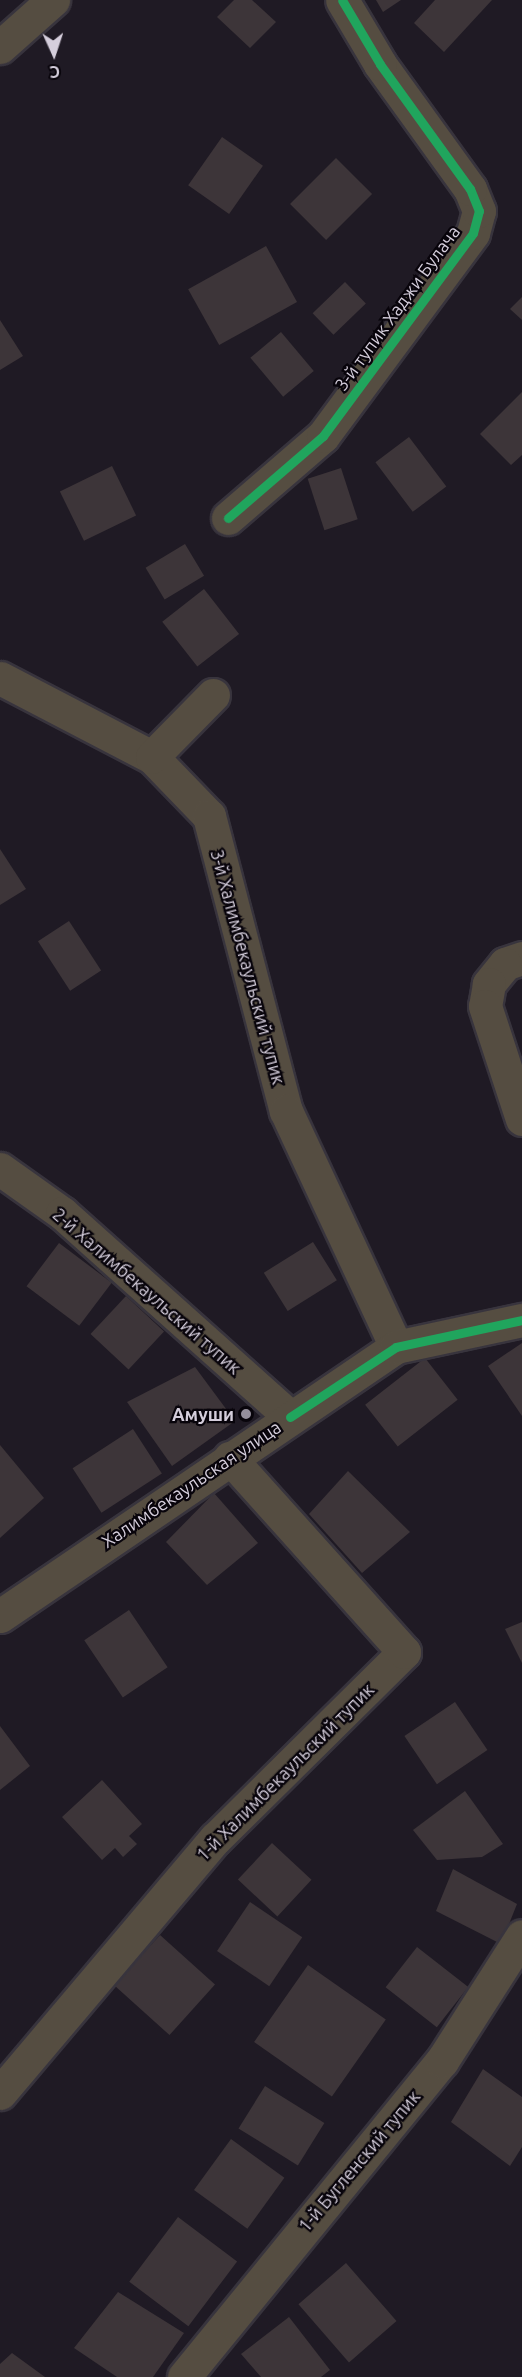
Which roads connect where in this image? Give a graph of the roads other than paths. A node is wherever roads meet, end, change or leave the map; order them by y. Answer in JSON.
{"nodes":[{"id":1,"x":53,"y":0,"type":"edge"},
{"id":2,"x":342,"y":0,"type":"edge"},
{"id":3,"x":0,"y":47,"type":"edge"},
{"id":4,"x":228,"y":518,"type":"dead end"},
{"id":5,"x":0,"y":678,"type":"edge"},
{"id":6,"x":213,"y":695,"type":"dead end"},
{"id":7,"x":152,"y":757,"type":"junction"},
{"id":8,"x":522,"y":958,"type":"edge"},
{"id":9,"x":522,"y":1119,"type":"edge"},
{"id":10,"x":0,"y":1169,"type":"edge"},
{"id":11,"x":522,"y":1320,"type":"edge"},
{"id":12,"x":396,"y":1347,"type":"junction"},
{"id":13,"x":290,"y":1417,"type":"junction"},
{"id":14,"x":230,"y":1458,"type":"junction"},
{"id":15,"x":0,"y":1616,"type":"edge"},
{"id":16,"x":522,"y":1936,"type":"edge"},
{"id":17,"x":0,"y":2093,"type":"edge"},
{"id":18,"x":184,"y":2377,"type":"edge"}],
"edges":[{"from":1,"to":3,"type":"street"},
{"from":2,"to":4,"type":"street","name":"3-й тупик Хаджи Булача"},
{"from":5,"to":7,"type":"street","name":"3-й Халимбекаульский тупик"},
{"from":6,"to":7,"type":"street"},
{"from":7,"to":12,"type":"street","name":"3-й Халимбекаульский тупик"},
{"from":8,"to":9,"type":"street"},
{"from":10,"to":13,"type":"street","name":"2-й Халимбекаульский тупик"},
{"from":11,"to":12,"type":"street","name":"Халимбекаульская улица"},
{"from":12,"to":13,"type":"street","name":"Халимбекаульская улица"},
{"from":13,"to":14,"type":"street","name":"Халимбекаульская улица"},
{"from":14,"to":15,"type":"street","name":"Халимбекаульская улица"},
{"from":14,"to":17,"type":"street","name":"1-й Халимбекаульский тупик"},
{"from":16,"to":18,"type":"street","name":"1-й Бугленский тупик"}]}
